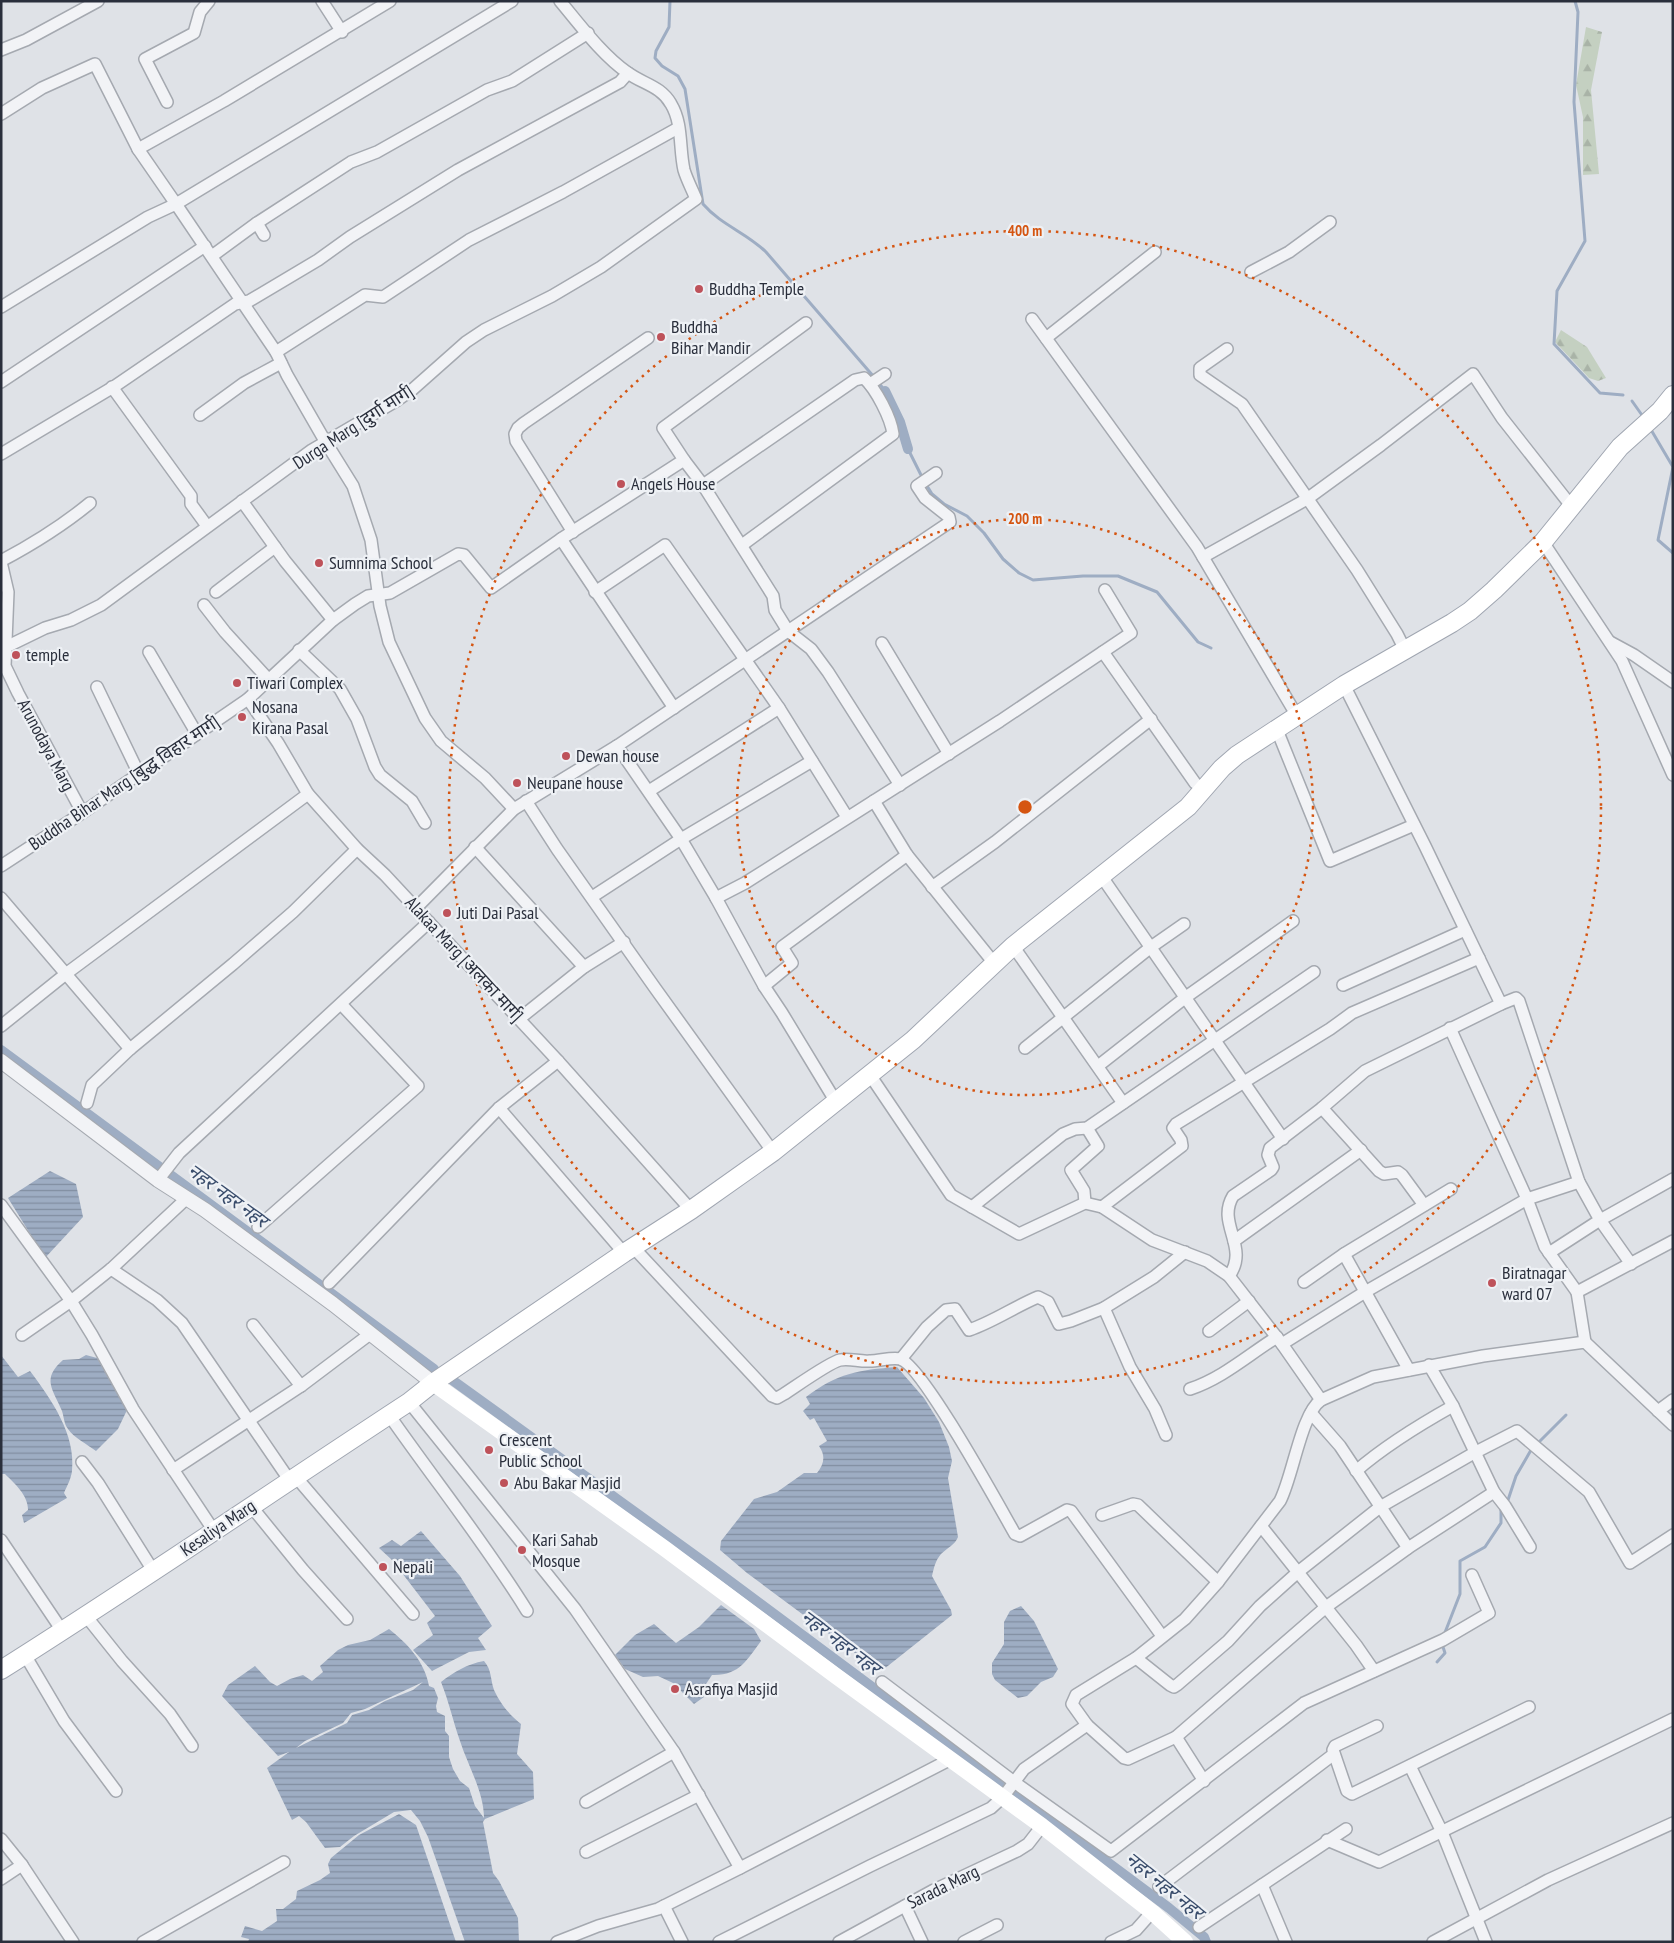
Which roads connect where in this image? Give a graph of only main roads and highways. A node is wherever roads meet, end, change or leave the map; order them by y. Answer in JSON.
{"nodes":[{"id":1,"x":1673,"y":395,"type":"edge"},
{"id":2,"x":433,"y":1383,"type":"junction"},
{"id":3,"x":1,"y":1670,"type":"edge"},
{"id":4,"x":1185,"y":1942,"type":"edge"}],
"edges":[{"from":1,"to":2,"type":"main road","name":"Kesaliya Marg"},
{"from":2,"to":3,"type":"main road","name":"Kesaliya Marg"},
{"from":2,"to":4,"type":"main road"}]}
